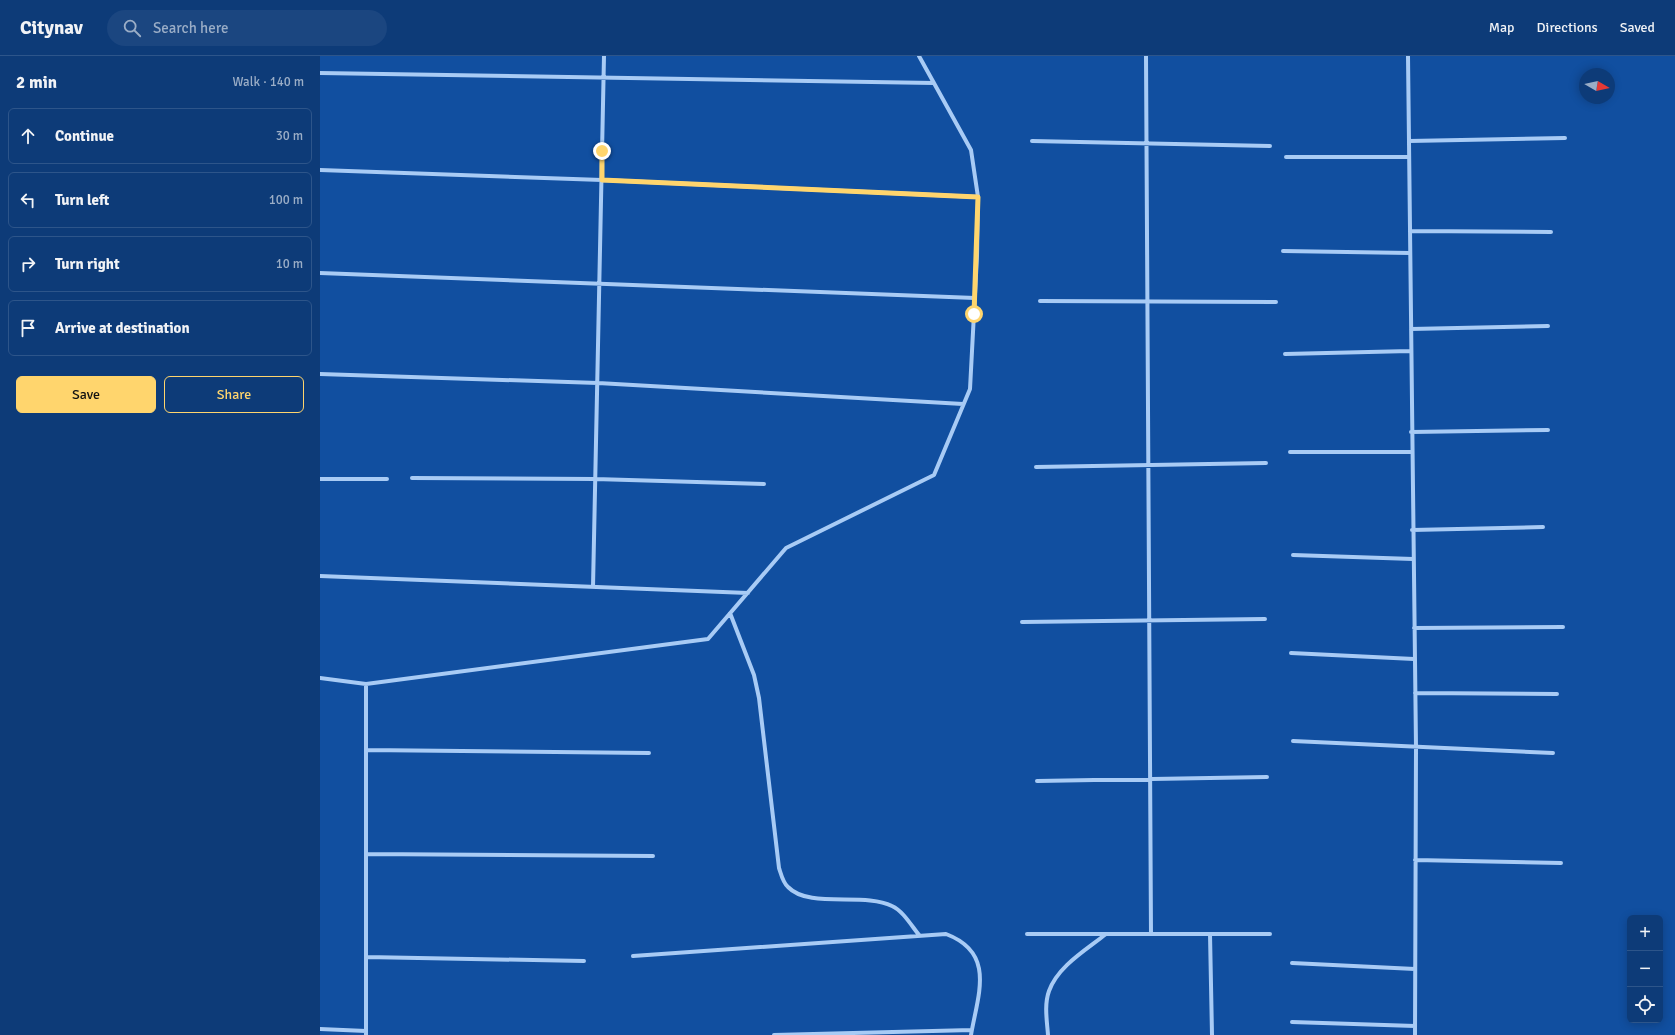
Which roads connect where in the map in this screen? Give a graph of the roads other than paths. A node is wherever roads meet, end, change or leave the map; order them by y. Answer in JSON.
{"nodes":[{"id":1,"x":604,"y":56,"type":"edge"},
{"id":2,"x":919,"y":56,"type":"edge"},
{"id":3,"x":1146,"y":56,"type":"edge"},
{"id":4,"x":1408,"y":56,"type":"edge"},
{"id":5,"x":320,"y":74,"type":"edge"},
{"id":6,"x":604,"y":78,"type":"junction"},
{"id":7,"x":934,"y":83,"type":"junction"},
{"id":8,"x":1565,"y":138,"type":"dead end"},
{"id":9,"x":1409,"y":141,"type":"junction"},
{"id":10,"x":1032,"y":142,"type":"dead end"},
{"id":11,"x":1146,"y":144,"type":"junction"},
{"id":12,"x":1270,"y":146,"type":"dead end"},
{"id":13,"x":1286,"y":157,"type":"dead end"},
{"id":14,"x":1408,"y":157,"type":"junction"},
{"id":15,"x":320,"y":170,"type":"edge"},
{"id":16,"x":602,"y":180,"type":"junction"},
{"id":17,"x":978,"y":197,"type":"junction"},
{"id":18,"x":1410,"y":231,"type":"junction"},
{"id":19,"x":1551,"y":232,"type":"dead end"},
{"id":20,"x":1283,"y":250,"type":"dead end"},
{"id":21,"x":1410,"y":252,"type":"junction"},
{"id":22,"x":320,"y":273,"type":"edge"},
{"id":23,"x":600,"y":284,"type":"junction"},
{"id":24,"x":975,"y":298,"type":"junction"},
{"id":25,"x":1040,"y":301,"type":"dead end"},
{"id":26,"x":1147,"y":302,"type":"junction"},
{"id":27,"x":1276,"y":302,"type":"dead end"},
{"id":28,"x":1548,"y":326,"type":"dead end"},
{"id":29,"x":1410,"y":329,"type":"junction"},
{"id":30,"x":1410,"y":351,"type":"junction"},
{"id":31,"x":1285,"y":354,"type":"dead end"},
{"id":32,"x":320,"y":374,"type":"edge"},
{"id":33,"x":598,"y":383,"type":"junction"},
{"id":34,"x":963,"y":404,"type":"junction"},
{"id":35,"x":1548,"y":430,"type":"dead end"},
{"id":36,"x":1411,"y":432,"type":"junction"},
{"id":37,"x":1290,"y":452,"type":"dead end"},
{"id":38,"x":1411,"y":452,"type":"junction"},
{"id":39,"x":1266,"y":463,"type":"dead end"},
{"id":40,"x":1148,"y":465,"type":"junction"},
{"id":41,"x":1036,"y":467,"type":"dead end"},
{"id":42,"x":412,"y":478,"type":"dead end"},
{"id":43,"x":320,"y":479,"type":"edge"},
{"id":44,"x":387,"y":479,"type":"dead end"},
{"id":45,"x":595,"y":479,"type":"junction"},
{"id":46,"x":764,"y":484,"type":"dead end"},
{"id":47,"x":1543,"y":527,"type":"dead end"},
{"id":48,"x":1412,"y":530,"type":"junction"},
{"id":49,"x":1293,"y":555,"type":"dead end"},
{"id":50,"x":1413,"y":559,"type":"junction"},
{"id":51,"x":320,"y":576,"type":"edge"},
{"id":52,"x":593,"y":587,"type":"junction"},
{"id":53,"x":748,"y":593,"type":"junction"},
{"id":54,"x":730,"y":613,"type":"junction"},
{"id":55,"x":1265,"y":619,"type":"dead end"},
{"id":56,"x":1149,"y":620,"type":"junction"},
{"id":57,"x":1022,"y":622,"type":"dead end"},
{"id":58,"x":1563,"y":627,"type":"dead end"},
{"id":59,"x":1414,"y":628,"type":"junction"},
{"id":60,"x":1291,"y":653,"type":"dead end"},
{"id":61,"x":1414,"y":659,"type":"junction"},
{"id":62,"x":320,"y":678,"type":"edge"},
{"id":63,"x":366,"y":684,"type":"junction"},
{"id":64,"x":1415,"y":693,"type":"junction"},
{"id":65,"x":1557,"y":694,"type":"dead end"},
{"id":66,"x":1293,"y":741,"type":"dead end"},
{"id":67,"x":1416,"y":747,"type":"junction"},
{"id":68,"x":366,"y":750,"type":"junction"},
{"id":69,"x":649,"y":753,"type":"dead end"},
{"id":70,"x":1553,"y":753,"type":"dead end"},
{"id":71,"x":1267,"y":777,"type":"dead end"},
{"id":72,"x":1150,"y":779,"type":"junction"},
{"id":73,"x":1037,"y":781,"type":"dead end"},
{"id":74,"x":366,"y":854,"type":"junction"},
{"id":75,"x":653,"y":856,"type":"dead end"},
{"id":76,"x":1415,"y":860,"type":"junction"},
{"id":77,"x":1560,"y":863,"type":"dead end"},
{"id":78,"x":1027,"y":934,"type":"dead end"},
{"id":79,"x":1106,"y":934,"type":"junction"},
{"id":80,"x":1151,"y":934,"type":"junction"},
{"id":81,"x":1210,"y":934,"type":"junction"},
{"id":82,"x":1270,"y":934,"type":"dead end"},
{"id":83,"x":918,"y":935,"type":"junction"},
{"id":84,"x":632,"y":956,"type":"dead end"},
{"id":85,"x":366,"y":957,"type":"junction"},
{"id":86,"x":584,"y":961,"type":"dead end"},
{"id":87,"x":1292,"y":963,"type":"dead end"},
{"id":88,"x":1415,"y":969,"type":"junction"},
{"id":89,"x":1292,"y":1022,"type":"dead end"},
{"id":90,"x":1415,"y":1026,"type":"junction"},
{"id":91,"x":320,"y":1029,"type":"edge"},
{"id":92,"x":366,"y":1033,"type":"edge"},
{"id":93,"x":971,"y":1033,"type":"edge"},
{"id":94,"x":774,"y":1035,"type":"edge"},
{"id":95,"x":1048,"y":1035,"type":"edge"},
{"id":96,"x":1212,"y":1035,"type":"edge"},
{"id":97,"x":1415,"y":1035,"type":"edge"}],
"edges":[{"from":1,"to":6,"type":"street"},
{"from":2,"to":7,"type":"street"},
{"from":3,"to":11,"type":"street"},
{"from":4,"to":9,"type":"street"},
{"from":5,"to":6,"type":"street"},
{"from":6,"to":7,"type":"street"},
{"from":6,"to":16,"type":"street"},
{"from":7,"to":17,"type":"street"},
{"from":8,"to":9,"type":"street"},
{"from":9,"to":14,"type":"street"},
{"from":10,"to":11,"type":"street"},
{"from":11,"to":12,"type":"street"},
{"from":11,"to":26,"type":"street"},
{"from":13,"to":14,"type":"street"},
{"from":14,"to":18,"type":"street"},
{"from":15,"to":16,"type":"street"},
{"from":16,"to":17,"type":"street"},
{"from":16,"to":23,"type":"street"},
{"from":17,"to":24,"type":"street"},
{"from":18,"to":19,"type":"street"},
{"from":18,"to":21,"type":"street"},
{"from":20,"to":21,"type":"street"},
{"from":21,"to":29,"type":"street"},
{"from":22,"to":23,"type":"street"},
{"from":23,"to":24,"type":"street"},
{"from":23,"to":33,"type":"street"},
{"from":24,"to":34,"type":"street"},
{"from":25,"to":26,"type":"street"},
{"from":26,"to":27,"type":"street"},
{"from":26,"to":40,"type":"street"},
{"from":28,"to":29,"type":"street"},
{"from":29,"to":30,"type":"street"},
{"from":30,"to":31,"type":"street"},
{"from":30,"to":36,"type":"street"},
{"from":32,"to":33,"type":"street"},
{"from":33,"to":34,"type":"street"},
{"from":33,"to":45,"type":"street"},
{"from":34,"to":53,"type":"street"},
{"from":35,"to":36,"type":"street"},
{"from":36,"to":38,"type":"street"},
{"from":37,"to":38,"type":"street"},
{"from":38,"to":48,"type":"street"},
{"from":39,"to":40,"type":"street"},
{"from":40,"to":41,"type":"street"},
{"from":40,"to":56,"type":"street"},
{"from":42,"to":45,"type":"street"},
{"from":43,"to":44,"type":"street"},
{"from":45,"to":46,"type":"street"},
{"from":45,"to":52,"type":"street"},
{"from":47,"to":48,"type":"street"},
{"from":48,"to":50,"type":"street"},
{"from":49,"to":50,"type":"street"},
{"from":50,"to":59,"type":"street"},
{"from":51,"to":52,"type":"street"},
{"from":52,"to":53,"type":"street"},
{"from":53,"to":54,"type":"street"},
{"from":54,"to":63,"type":"street"},
{"from":54,"to":83,"type":"street"},
{"from":55,"to":56,"type":"street"},
{"from":56,"to":57,"type":"street"},
{"from":56,"to":72,"type":"street"},
{"from":58,"to":59,"type":"street"},
{"from":59,"to":61,"type":"street"},
{"from":60,"to":61,"type":"street"},
{"from":61,"to":64,"type":"street"},
{"from":62,"to":63,"type":"street"},
{"from":63,"to":68,"type":"street"},
{"from":64,"to":65,"type":"street"},
{"from":64,"to":67,"type":"street"},
{"from":66,"to":67,"type":"street"},
{"from":67,"to":70,"type":"street"},
{"from":67,"to":76,"type":"street"},
{"from":68,"to":69,"type":"street"},
{"from":68,"to":74,"type":"street"},
{"from":71,"to":72,"type":"street"},
{"from":72,"to":73,"type":"street"},
{"from":72,"to":80,"type":"street"},
{"from":74,"to":75,"type":"street"},
{"from":74,"to":85,"type":"street"},
{"from":76,"to":77,"type":"street"},
{"from":76,"to":88,"type":"street"},
{"from":78,"to":79,"type":"street"},
{"from":79,"to":80,"type":"street"},
{"from":79,"to":95,"type":"street"},
{"from":80,"to":81,"type":"street"},
{"from":81,"to":82,"type":"street"},
{"from":81,"to":96,"type":"street"},
{"from":83,"to":84,"type":"street"},
{"from":83,"to":93,"type":"street"},
{"from":85,"to":86,"type":"street"},
{"from":85,"to":92,"type":"street"},
{"from":87,"to":88,"type":"street"},
{"from":88,"to":90,"type":"street"},
{"from":89,"to":90,"type":"street"},
{"from":90,"to":97,"type":"street"},
{"from":91,"to":92,"type":"street"},
{"from":93,"to":94,"type":"street"}]}
